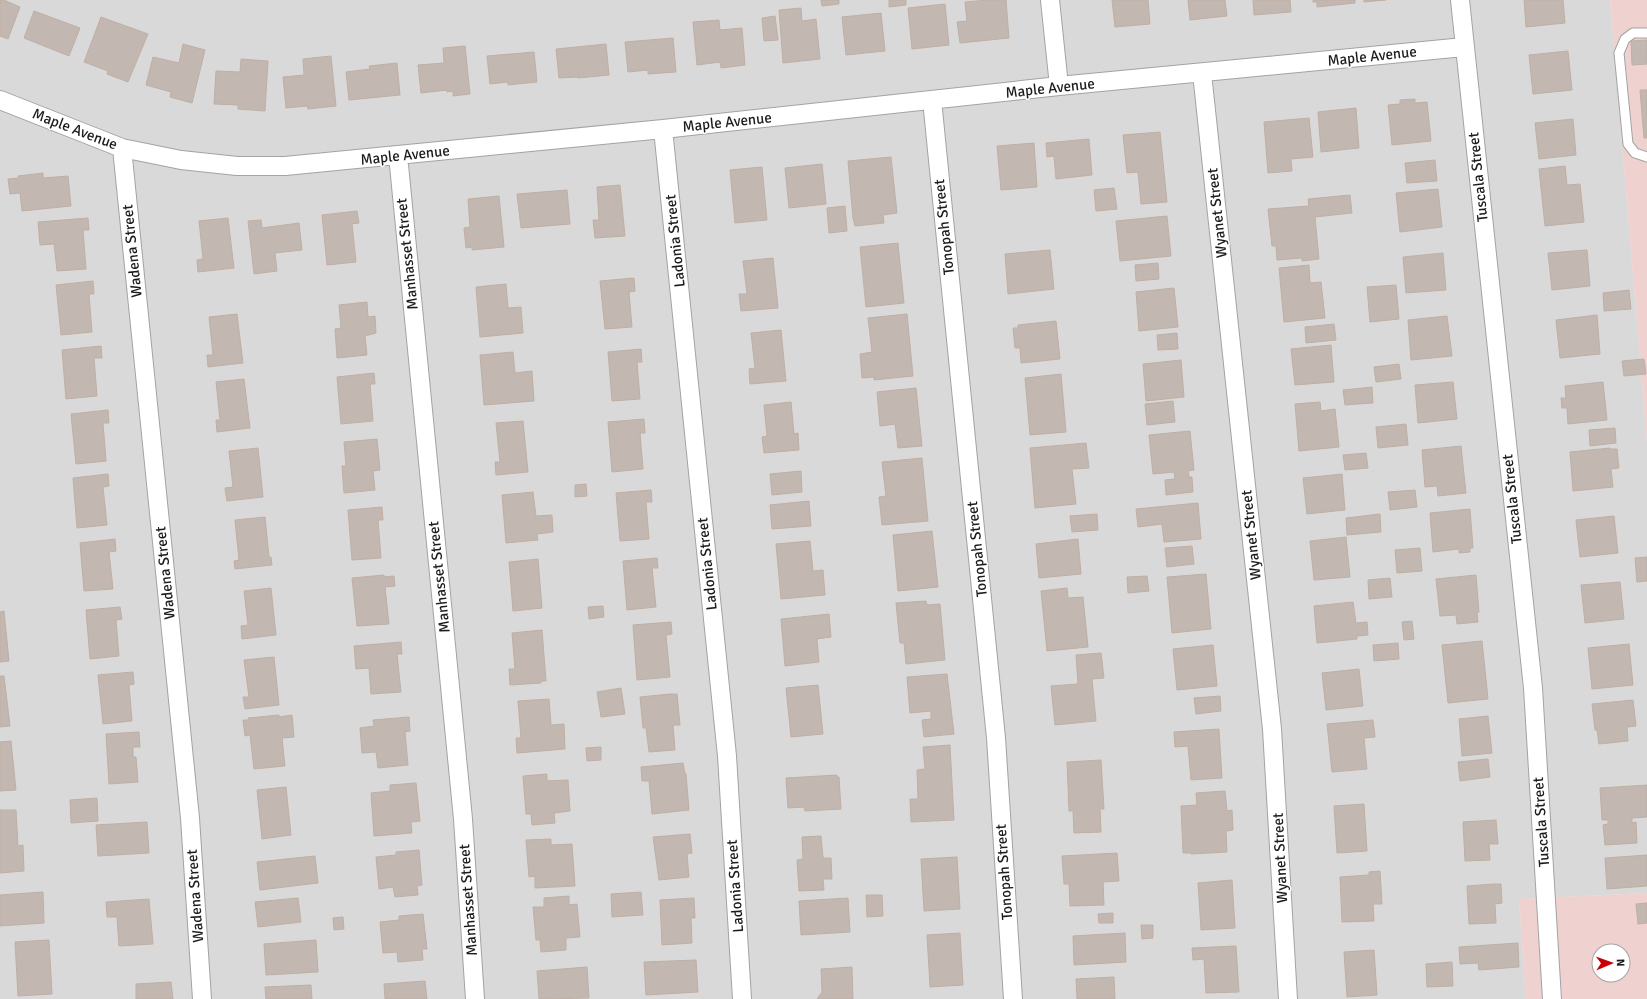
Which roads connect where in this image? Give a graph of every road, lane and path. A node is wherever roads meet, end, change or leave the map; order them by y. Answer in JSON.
{"nodes":[{"id":1,"x":1050,"y":0,"type":"edge"},
{"id":2,"x":1460,"y":0,"type":"edge"},
{"id":3,"x":1647,"y":33,"type":"edge"},
{"id":4,"x":1464,"y":46,"type":"junction"},
{"id":5,"x":1202,"y":73,"type":"junction"},
{"id":6,"x":1059,"y":86,"type":"junction"},
{"id":7,"x":0,"y":100,"type":"edge"},
{"id":8,"x":932,"y":100,"type":"junction"},
{"id":9,"x":663,"y":129,"type":"junction"},
{"id":10,"x":122,"y":148,"type":"junction"},
{"id":11,"x":398,"y":155,"type":"junction"},
{"id":12,"x":1647,"y":157,"type":"edge"},
{"id":13,"x":202,"y":999,"type":"edge"},
{"id":14,"x":475,"y":999,"type":"edge"},
{"id":15,"x":742,"y":999,"type":"edge"},
{"id":16,"x":1013,"y":999,"type":"edge"},
{"id":17,"x":1288,"y":999,"type":"edge"},
{"id":18,"x":1552,"y":999,"type":"edge"}],
"edges":[{"from":1,"to":6,"type":"street"},
{"from":2,"to":4,"type":"street","name":"Tuscala Street"},
{"from":3,"to":12,"type":"lane"},
{"from":4,"to":5,"type":"street","name":"Maple Avenue"},
{"from":4,"to":18,"type":"street","name":"Tuscala Street"},
{"from":5,"to":6,"type":"street","name":"Maple Avenue"},
{"from":5,"to":17,"type":"street","name":"Wyanet Street"},
{"from":6,"to":8,"type":"street","name":"Maple Avenue"},
{"from":7,"to":10,"type":"street","name":"Maple Avenue"},
{"from":8,"to":9,"type":"street","name":"Maple Avenue"},
{"from":8,"to":16,"type":"street","name":"Tonopah Street"},
{"from":9,"to":11,"type":"street","name":"Maple Avenue"},
{"from":9,"to":15,"type":"street","name":"Ladonia Street"},
{"from":10,"to":11,"type":"street","name":"Maple Avenue"},
{"from":10,"to":13,"type":"street","name":"Wadena Street"},
{"from":11,"to":14,"type":"street","name":"Manhasset Street"}]}
